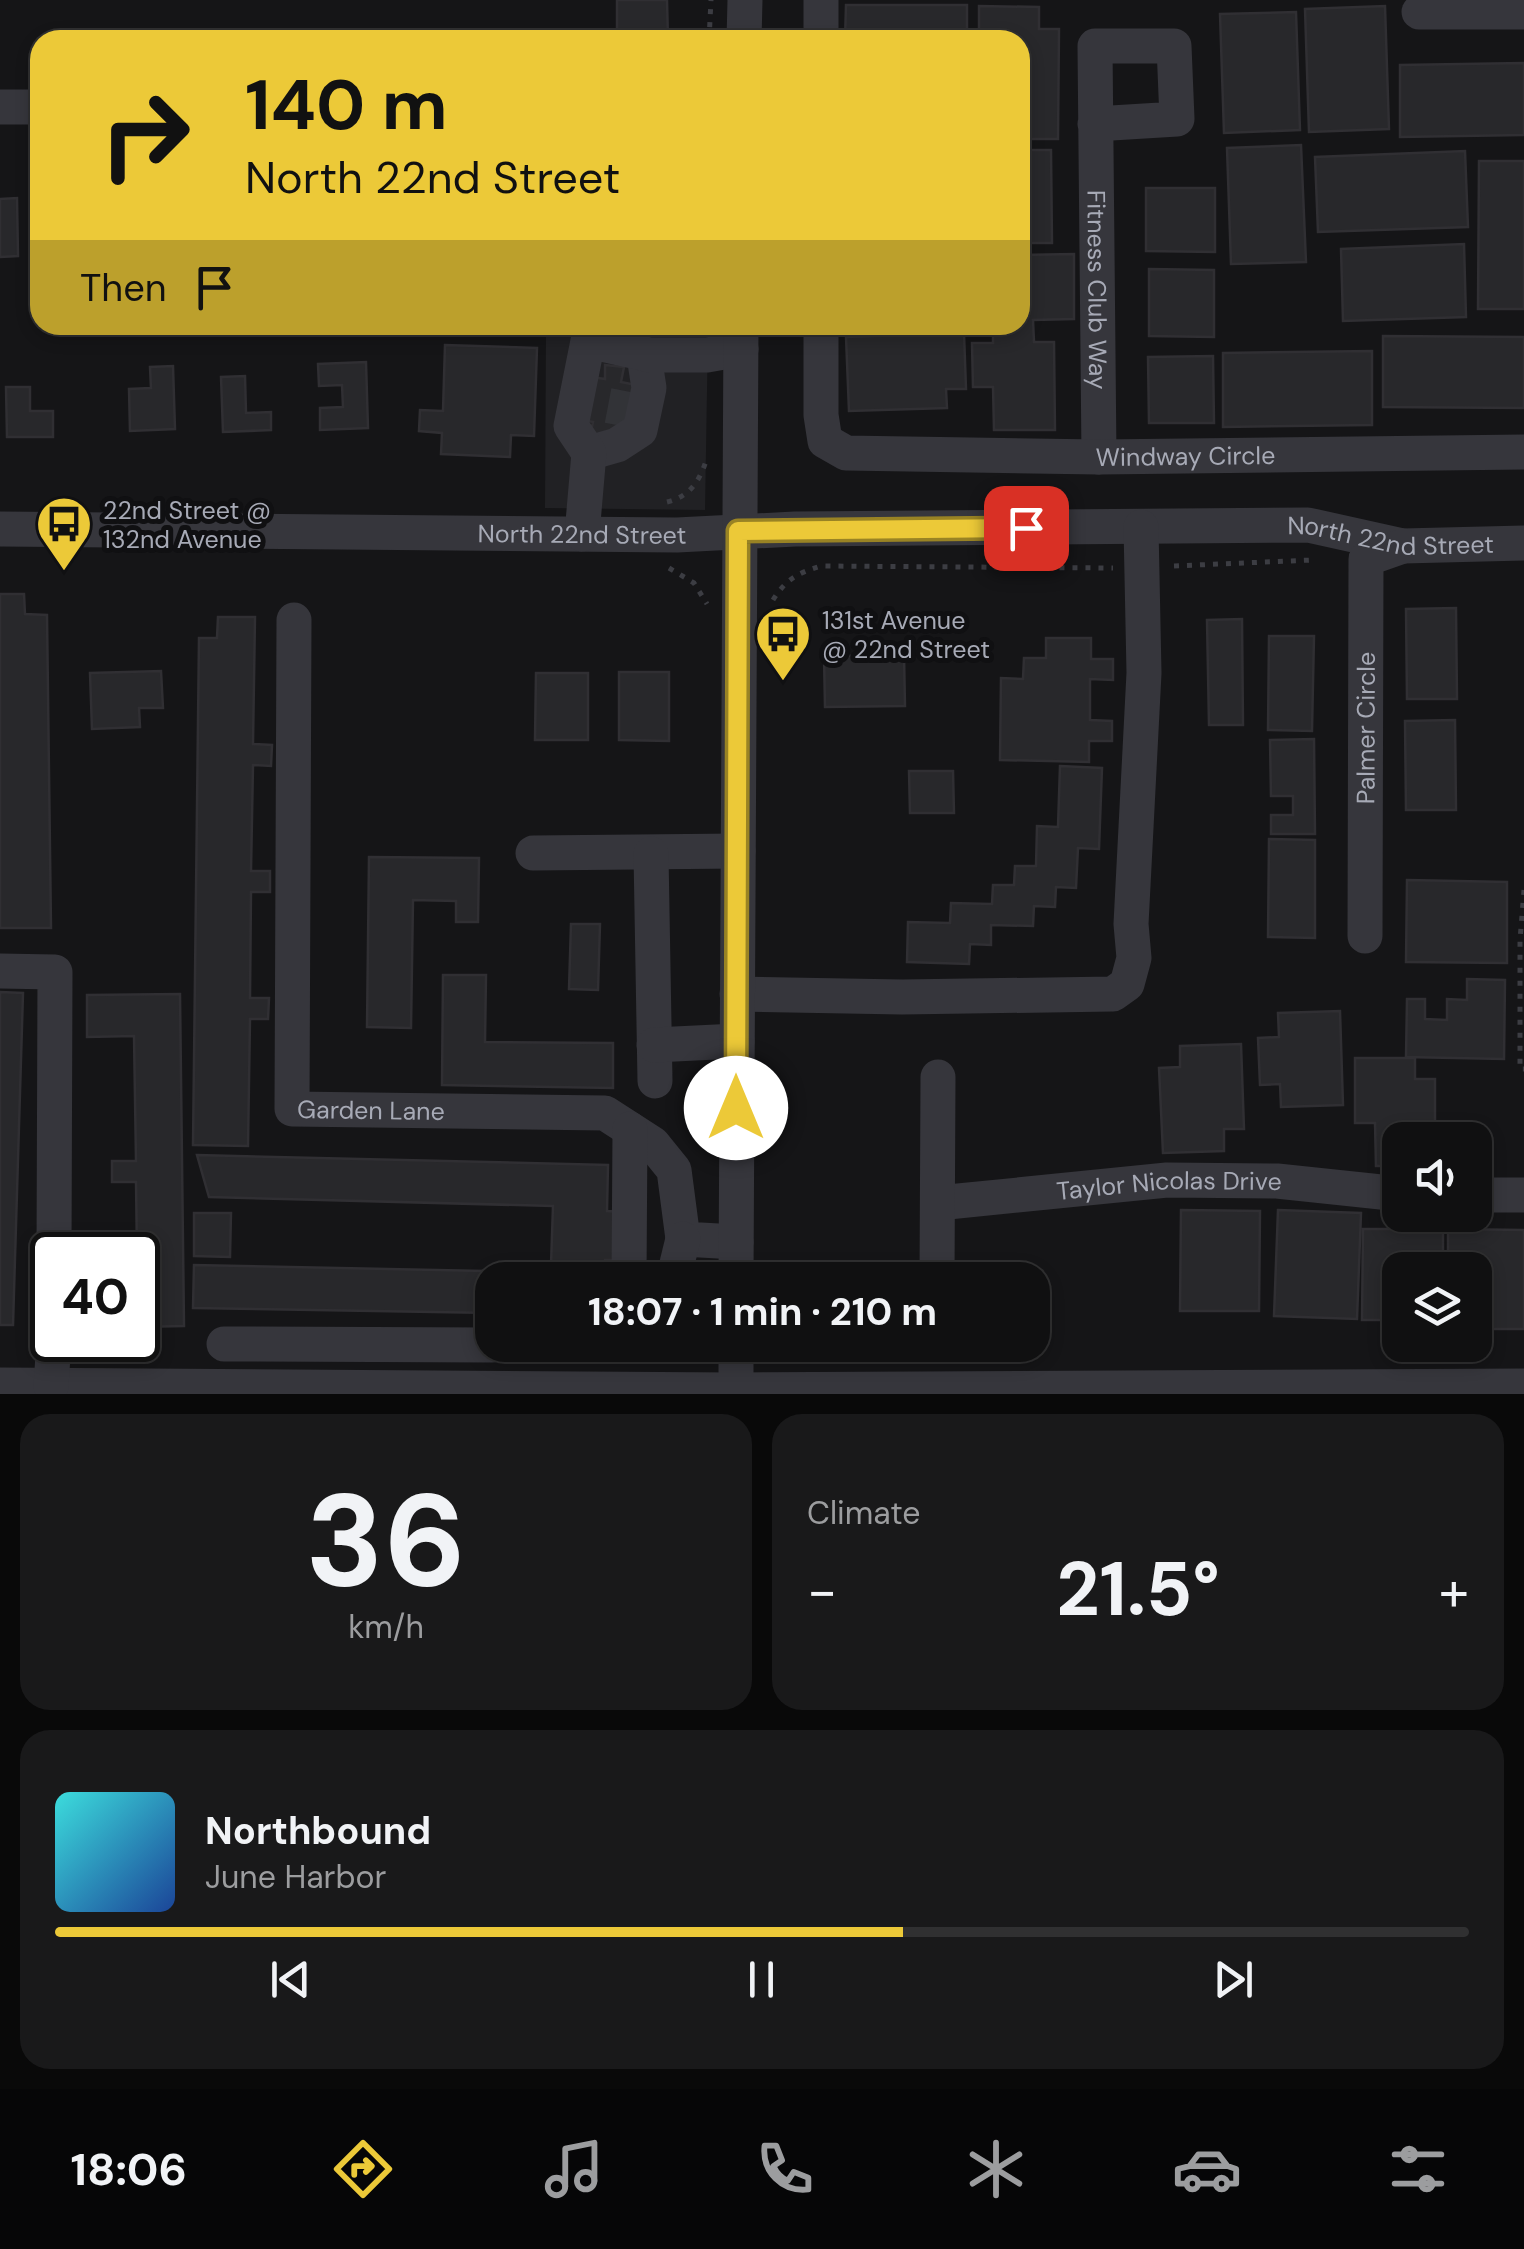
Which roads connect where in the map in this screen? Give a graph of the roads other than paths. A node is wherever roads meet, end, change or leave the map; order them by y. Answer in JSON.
{"nodes":[{"id":1,"x":745,"y":0,"type":"edge"},
{"id":2,"x":821,"y":0,"type":"edge"},
{"id":3,"x":1419,"y":12,"type":"dead end"},
{"id":4,"x":1524,"y":12,"type":"edge"},
{"id":5,"x":744,"y":30,"type":"edge"},
{"id":6,"x":821,"y":30,"type":"edge"},
{"id":7,"x":0,"y":107,"type":"edge"},
{"id":8,"x":30,"y":107,"type":"edge"},
{"id":9,"x":1096,"y":124,"type":"dead end"},
{"id":10,"x":821,"y":335,"type":"edge"},
{"id":11,"x":741,"y":337,"type":"edge"},
{"id":12,"x":642,"y":367,"type":"junction"},
{"id":13,"x":609,"y":442,"type":"junction"},
{"id":14,"x":1524,"y":452,"type":"edge"},
{"id":15,"x":1099,"y":457,"type":"junction"},
{"id":16,"x":1141,"y":526,"type":"junction"},
{"id":17,"x":0,"y":529,"type":"edge"},
{"id":18,"x":738,"y":531,"type":"junction"},
{"id":19,"x":582,"y":534,"type":"junction"},
{"id":20,"x":1524,"y":543,"type":"edge"},
{"id":21,"x":1403,"y":546,"type":"junction"},
{"id":22,"x":294,"y":620,"type":"dead end"},
{"id":23,"x":738,"y":851,"type":"junction"},
{"id":24,"x":533,"y":854,"type":"dead end"},
{"id":25,"x":651,"y":854,"type":"junction"},
{"id":26,"x":1366,"y":936,"type":"dead end"},
{"id":27,"x":0,"y":971,"type":"edge"},
{"id":28,"x":737,"y":994,"type":"junction"},
{"id":29,"x":737,"y":1041,"type":"junction"},
{"id":30,"x":654,"y":1044,"type":"junction"},
{"id":31,"x":938,"y":1077,"type":"dead end"},
{"id":32,"x":655,"y":1082,"type":"dead end"},
{"id":33,"x":630,"y":1130,"type":"junction"},
{"id":34,"x":1382,"y":1192,"type":"edge"},
{"id":35,"x":1492,"y":1195,"type":"edge"},
{"id":36,"x":1524,"y":1195,"type":"edge"},
{"id":37,"x":938,"y":1203,"type":"junction"},
{"id":38,"x":54,"y":1232,"type":"edge"},
{"id":39,"x":682,"y":1239,"type":"junction"},
{"id":40,"x":736,"y":1242,"type":"junction"},
{"id":41,"x":629,"y":1262,"type":"edge"},
{"id":42,"x":677,"y":1262,"type":"edge"},
{"id":43,"x":736,"y":1262,"type":"edge"},
{"id":44,"x":936,"y":1262,"type":"edge"},
{"id":45,"x":475,"y":1345,"type":"edge"},
{"id":46,"x":53,"y":1362,"type":"edge"},
{"id":47,"x":736,"y":1362,"type":"edge"},
{"id":48,"x":0,"y":1385,"type":"edge"},
{"id":49,"x":52,"y":1386,"type":"junction"},
{"id":50,"x":234,"y":1386,"type":"junction"},
{"id":51,"x":1524,"y":1386,"type":"edge"},
{"id":52,"x":1046,"y":1391,"type":"edge"},
{"id":53,"x":736,"y":1392,"type":"edge"}],
"edges":[{"from":1,"to":5,"type":"street"},
{"from":2,"to":6,"type":"street"},
{"from":3,"to":4,"type":"street"},
{"from":7,"to":8,"type":"street"},
{"from":9,"to":15,"type":"street","name":"Fitness Club Way"},
{"from":10,"to":15,"type":"street","name":"Windway Circle"},
{"from":11,"to":12,"type":"street"},
{"from":11,"to":18,"type":"street"},
{"from":12,"to":13,"type":"street"},
{"from":12,"to":13,"type":"street"},
{"from":13,"to":19,"type":"street"},
{"from":14,"to":15,"type":"street","name":"Windway Circle"},
{"from":16,"to":18,"type":"street","name":"North 22nd Street"},
{"from":16,"to":21,"type":"street","name":"North 22nd Street"},
{"from":16,"to":28,"type":"street"},
{"from":17,"to":19,"type":"street","name":"North 22nd Street"},
{"from":18,"to":19,"type":"street","name":"North 22nd Street"},
{"from":18,"to":23,"type":"street"},
{"from":20,"to":21,"type":"street","name":"North 22nd Street"},
{"from":21,"to":26,"type":"street","name":"Palmer Circle"},
{"from":22,"to":33,"type":"street","name":"Garden Lane"},
{"from":23,"to":25,"type":"street"},
{"from":23,"to":28,"type":"street"},
{"from":24,"to":25,"type":"street"},
{"from":25,"to":30,"type":"street"},
{"from":27,"to":38,"type":"street"},
{"from":28,"to":29,"type":"street"},
{"from":29,"to":30,"type":"street"},
{"from":29,"to":40,"type":"street"},
{"from":30,"to":32,"type":"street"},
{"from":31,"to":37,"type":"street"},
{"from":33,"to":39,"type":"street","name":"Garden Lane"},
{"from":33,"to":41,"type":"street"},
{"from":34,"to":37,"type":"street","name":"Taylor Nicolas Drive"},
{"from":35,"to":36,"type":"street"},
{"from":37,"to":44,"type":"street"},
{"from":39,"to":40,"type":"street"},
{"from":39,"to":42,"type":"street","name":"Garden Lane"},
{"from":40,"to":43,"type":"street"},
{"from":45,"to":50,"type":"street"},
{"from":46,"to":49,"type":"street"},
{"from":47,"to":53,"type":"street"},
{"from":48,"to":49,"type":"street"},
{"from":49,"to":50,"type":"street"},
{"from":50,"to":53,"type":"street"},
{"from":51,"to":52,"type":"street"},
{"from":52,"to":53,"type":"street"}]}
